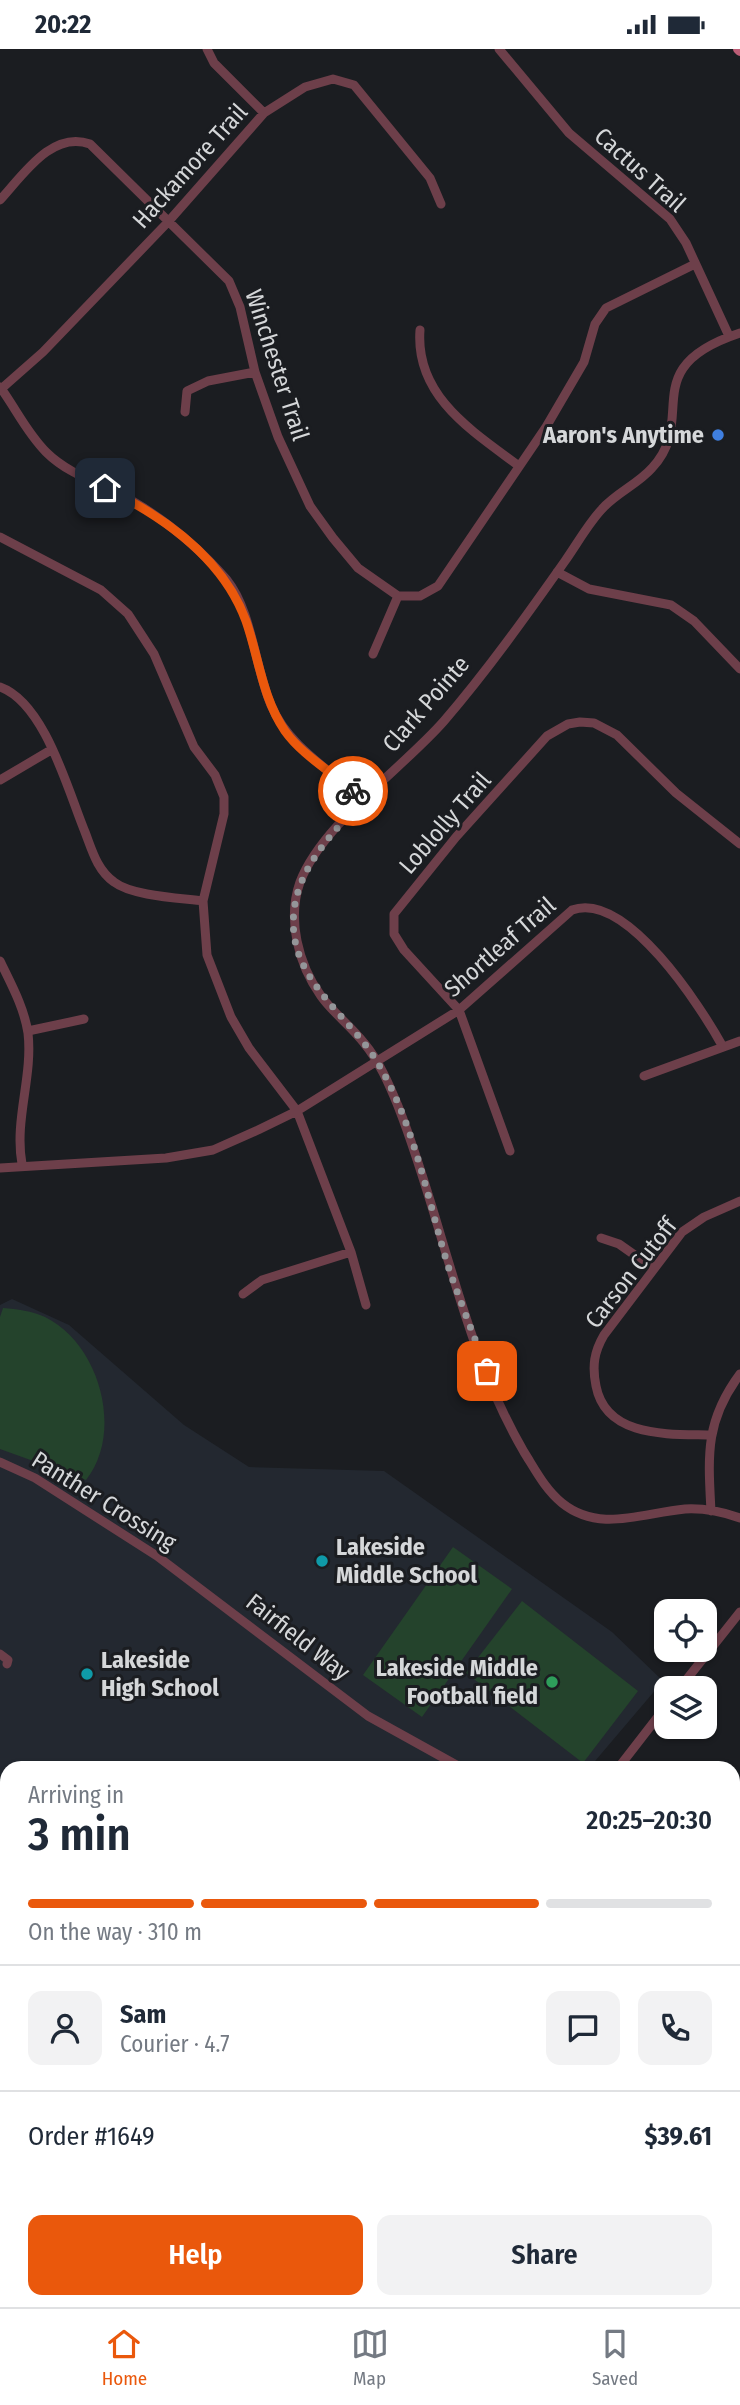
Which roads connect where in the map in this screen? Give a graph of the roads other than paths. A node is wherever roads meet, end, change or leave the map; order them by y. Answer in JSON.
{"nodes":[{"id":1,"x":207,"y":49,"type":"edge"},
{"id":2,"x":499,"y":49,"type":"edge"},
{"id":3,"x":264,"y":113,"type":"junction"},
{"id":4,"x":0,"y":200,"type":"edge"},
{"id":5,"x":441,"y":204,"type":"dead end"},
{"id":6,"x":168,"y":222,"type":"junction"},
{"id":7,"x":695,"y":264,"type":"junction"},
{"id":8,"x":420,"y":330,"type":"dead end"},
{"id":9,"x":740,"y":333,"type":"edge"},
{"id":10,"x":729,"y":336,"type":"junction"},
{"id":11,"x":256,"y":372,"type":"junction"},
{"id":12,"x":1,"y":389,"type":"edge"},
{"id":13,"x":185,"y":412,"type":"dead end"},
{"id":14,"x":519,"y":466,"type":"junction"},
{"id":15,"x":0,"y":537,"type":"edge"},
{"id":16,"x":557,"y":572,"type":"junction"},
{"id":17,"x":398,"y":596,"type":"junction"},
{"id":18,"x":373,"y":654,"type":"dead end"},
{"id":19,"x":740,"y":669,"type":"edge"},
{"id":20,"x":0,"y":687,"type":"edge"},
{"id":21,"x":51,"y":751,"type":"junction"},
{"id":22,"x":0,"y":780,"type":"edge"},
{"id":23,"x":362,"y":799,"type":"junction"},
{"id":24,"x":740,"y":844,"type":"edge"},
{"id":25,"x":203,"y":901,"type":"junction"},
{"id":26,"x":0,"y":961,"type":"edge"},
{"id":27,"x":459,"y":1010,"type":"junction"},
{"id":28,"x":85,"y":1019,"type":"dead end"},
{"id":29,"x":28,"y":1031,"type":"junction"},
{"id":30,"x":740,"y":1041,"type":"edge"},
{"id":31,"x":723,"y":1047,"type":"junction"},
{"id":32,"x":376,"y":1060,"type":"junction"},
{"id":33,"x":644,"y":1076,"type":"dead end"},
{"id":34,"x":296,"y":1111,"type":"junction"},
{"id":35,"x":510,"y":1151,"type":"dead end"},
{"id":36,"x":22,"y":1164,"type":"junction"},
{"id":37,"x":0,"y":1168,"type":"edge"},
{"id":38,"x":740,"y":1201,"type":"edge"},
{"id":39,"x":601,"y":1238,"type":"dead end"},
{"id":40,"x":351,"y":1252,"type":"junction"},
{"id":41,"x":653,"y":1268,"type":"junction"},
{"id":42,"x":243,"y":1294,"type":"dead end"},
{"id":43,"x":366,"y":1305,"type":"dead end"},
{"id":44,"x":740,"y":1374,"type":"edge"},
{"id":45,"x":709,"y":1435,"type":"junction"},
{"id":46,"x":0,"y":1462,"type":"edge"},
{"id":47,"x":711,"y":1511,"type":"junction"},
{"id":48,"x":740,"y":1518,"type":"edge"},
{"id":49,"x":186,"y":1576,"type":"joint"},
{"id":50,"x":740,"y":1612,"type":"edge"},
{"id":51,"x":0,"y":1654,"type":"edge"},
{"id":52,"x":8,"y":1664,"type":"dead end"},
{"id":53,"x":689,"y":1676,"type":"edge"},
{"id":54,"x":654,"y":1722,"type":"edge"},
{"id":55,"x":449,"y":1761,"type":"edge"},
{"id":56,"x":624,"y":1761,"type":"edge"}],
"edges":[{"from":1,"to":3,"type":"street"},
{"from":2,"to":7,"type":"street","name":"Cactus Trail"},
{"from":3,"to":5,"type":"street","name":"Hackamore Trail"},
{"from":3,"to":6,"type":"street","name":"Hackamore Trail"},
{"from":4,"to":6,"type":"street","name":"Winchester Trail"},
{"from":6,"to":11,"type":"street","name":"Winchester Trail"},
{"from":6,"to":12,"type":"street","name":"Hackamore Trail"},
{"from":7,"to":10,"type":"street","name":"Cactus Trail"},
{"from":7,"to":14,"type":"street"},
{"from":8,"to":14,"type":"street"},
{"from":9,"to":10,"type":"street","name":"Clark Pointe"},
{"from":10,"to":16,"type":"street","name":"Clark Pointe"},
{"from":11,"to":13,"type":"street"},
{"from":11,"to":17,"type":"street","name":"Winchester Trail"},
{"from":12,"to":23,"type":"street"},
{"from":14,"to":17,"type":"street"},
{"from":15,"to":25,"type":"street"},
{"from":16,"to":19,"type":"street"},
{"from":16,"to":23,"type":"street","name":"Clark Pointe"},
{"from":17,"to":18,"type":"street"},
{"from":20,"to":21,"type":"street"},
{"from":21,"to":22,"type":"street"},
{"from":21,"to":25,"type":"street"},
{"from":23,"to":32,"type":"street","name":"Clark Pointe"},
{"from":24,"to":27,"type":"street","name":"Loblolly Trail"},
{"from":25,"to":34,"type":"street"},
{"from":26,"to":29,"type":"street"},
{"from":27,"to":31,"type":"street","name":"Shortleaf Trail"},
{"from":27,"to":32,"type":"street","name":"Shortleaf Trail"},
{"from":27,"to":35,"type":"street","name":"Loblolly Trail"},
{"from":28,"to":29,"type":"street"},
{"from":29,"to":36,"type":"street"},
{"from":30,"to":31,"type":"street"},
{"from":31,"to":33,"type":"street"},
{"from":32,"to":34,"type":"street","name":"Shortleaf Trail"},
{"from":32,"to":47,"type":"street","name":"Clark Pointe"},
{"from":34,"to":36,"type":"street","name":"Shortleaf Trail"},
{"from":34,"to":40,"type":"street"},
{"from":36,"to":37,"type":"street","name":"Shortleaf Trail"},
{"from":38,"to":41,"type":"street","name":"Carson Cutoff"},
{"from":39,"to":41,"type":"street"},
{"from":40,"to":42,"type":"street"},
{"from":40,"to":43,"type":"street"},
{"from":41,"to":45,"type":"street","name":"Carson Cutoff"},
{"from":44,"to":45,"type":"street"},
{"from":45,"to":47,"type":"street"},
{"from":46,"to":49,"type":"street","name":"Panther Crossing"},
{"from":47,"to":48,"type":"street","name":"Clark Pointe"},
{"from":49,"to":55,"type":"street","name":"Fairfield Way"},
{"from":50,"to":53,"type":"street"},
{"from":51,"to":52,"type":"street"},
{"from":54,"to":56,"type":"street"}]}
